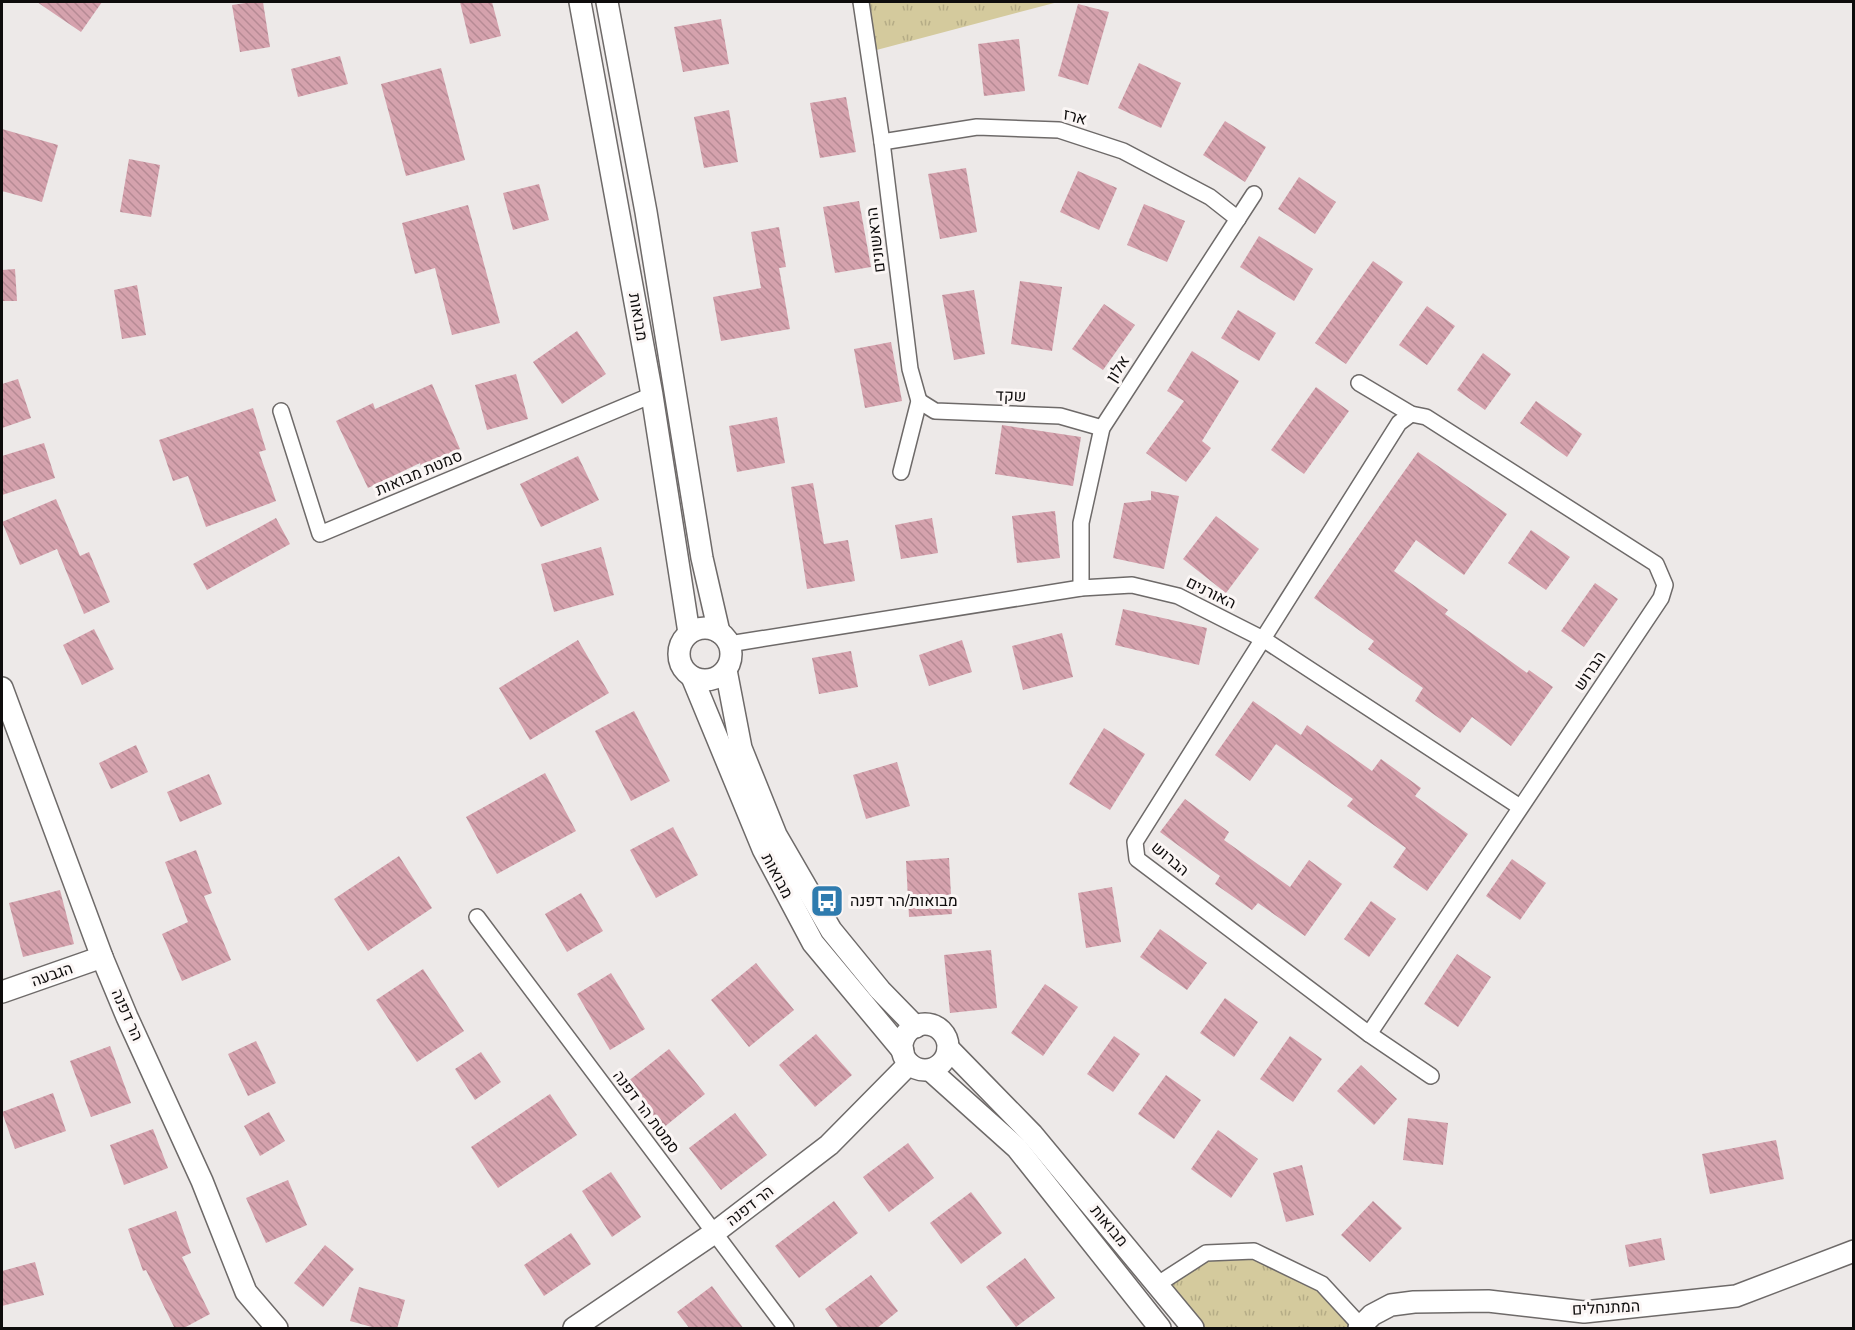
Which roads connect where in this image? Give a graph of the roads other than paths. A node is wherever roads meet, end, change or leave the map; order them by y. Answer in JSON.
{"nodes":[{"id":1,"x":580,"y":2,"type":"edge"},
{"id":2,"x":607,"y":2,"type":"edge"},
{"id":3,"x":861,"y":2,"type":"edge"},
{"id":4,"x":882,"y":142,"type":"junction"},
{"id":5,"x":1254,"y":194,"type":"dead end"},
{"id":6,"x":1238,"y":219,"type":"junction"},
{"id":7,"x":1359,"y":383,"type":"dead end"},
{"id":8,"x":652,"y":395,"type":"junction"},
{"id":9,"x":919,"y":401,"type":"junction"},
{"id":10,"x":281,"y":411,"type":"dead end"},
{"id":11,"x":1412,"y":414,"type":"junction"},
{"id":12,"x":1102,"y":428,"type":"junction"},
{"id":13,"x":901,"y":472,"type":"dead end"},
{"id":14,"x":1082,"y":588,"type":"junction"},
{"id":15,"x":689,"y":633,"type":"junction"},
{"id":16,"x":724,"y":638,"type":"junction"},
{"id":17,"x":1263,"y":639,"type":"junction"},
{"id":18,"x":726,"y":670,"type":"junction"},
{"id":19,"x":692,"y":677,"type":"junction"},
{"id":20,"x":2,"y":688,"type":"edge"},
{"id":21,"x":1520,"y":807,"type":"junction"},
{"id":22,"x":477,"y":917,"type":"dead end"},
{"id":23,"x":102,"y":957,"type":"junction"},
{"id":24,"x":2,"y":992,"type":"edge"},
{"id":25,"x":916,"y":1027,"type":"junction"},
{"id":26,"x":1369,"y":1034,"type":"junction"},
{"id":27,"x":948,"y":1048,"type":"junction"},
{"id":28,"x":906,"y":1057,"type":"junction"},
{"id":29,"x":930,"y":1070,"type":"junction"},
{"id":30,"x":1431,"y":1076,"type":"dead end"},
{"id":31,"x":714,"y":1233,"type":"junction"},
{"id":32,"x":1854,"y":1251,"type":"edge"},
{"id":33,"x":1158,"y":1284,"type":"junction"},
{"id":34,"x":1360,"y":1327,"type":"edge"},
{"id":35,"x":277,"y":1329,"type":"edge"},
{"id":36,"x":574,"y":1329,"type":"edge"},
{"id":37,"x":786,"y":1329,"type":"edge"},
{"id":38,"x":1160,"y":1329,"type":"edge"},
{"id":39,"x":1193,"y":1329,"type":"edge"}],
"edges":[{"from":1,"to":8,"type":"street","name":"מבואות"},
{"from":2,"to":16,"type":"street","name":"מבואות"},
{"from":3,"to":4,"type":"street","name":"הראשונים"},
{"from":4,"to":6,"type":"street","name":"ארז"},
{"from":4,"to":9,"type":"street","name":"הראשונים"},
{"from":5,"to":6,"type":"street","name":"אלון"},
{"from":6,"to":12,"type":"street","name":"אלון"},
{"from":7,"to":11,"type":"street","name":"הברוש"},
{"from":8,"to":10,"type":"street","name":"סמטת מבואות"},
{"from":8,"to":15,"type":"street","name":"מבואות"},
{"from":9,"to":12,"type":"street","name":"שקד"},
{"from":9,"to":13,"type":"street","name":"הראשונים"},
{"from":11,"to":17,"type":"street","name":"הברוש"},
{"from":11,"to":21,"type":"street","name":"הברוש"},
{"from":12,"to":14,"type":"street","name":"אלון"},
{"from":14,"to":16,"type":"street","name":"האורנים"},
{"from":14,"to":17,"type":"street","name":"האורנים"},
{"from":15,"to":16,"type":"street"},
{"from":15,"to":19,"type":"street"},
{"from":16,"to":18,"type":"street"},
{"from":17,"to":21,"type":"street","name":"האורנים"},
{"from":17,"to":26,"type":"street","name":"הברוש"},
{"from":18,"to":19,"type":"street"},
{"from":18,"to":25,"type":"street","name":"מבואות"},
{"from":19,"to":28,"type":"street","name":"מבואות"},
{"from":20,"to":23,"type":"street","name":"הר דפנה"},
{"from":21,"to":26,"type":"street","name":"הברוש"},
{"from":22,"to":31,"type":"street","name":"סמטת הר דפנה"},
{"from":23,"to":24,"type":"street","name":"הגבעה"},
{"from":23,"to":35,"type":"street","name":"הר דפנה"},
{"from":25,"to":27,"type":"street"},
{"from":25,"to":28,"type":"street"},
{"from":26,"to":30,"type":"street","name":"הברוש"},
{"from":27,"to":29,"type":"street"},
{"from":27,"to":33,"type":"street","name":"מבואות"},
{"from":28,"to":29,"type":"street"},
{"from":28,"to":31,"type":"street","name":"הר דפנה"},
{"from":29,"to":38,"type":"street","name":"מבואות"},
{"from":31,"to":36,"type":"street","name":"הר דפנה"},
{"from":31,"to":37,"type":"street","name":"סמטת הר דפנה"},
{"from":32,"to":34,"type":"street","name":"המתנחלים"},
{"from":33,"to":34,"type":"street"},
{"from":33,"to":39,"type":"street","name":"מבואות"}]}
